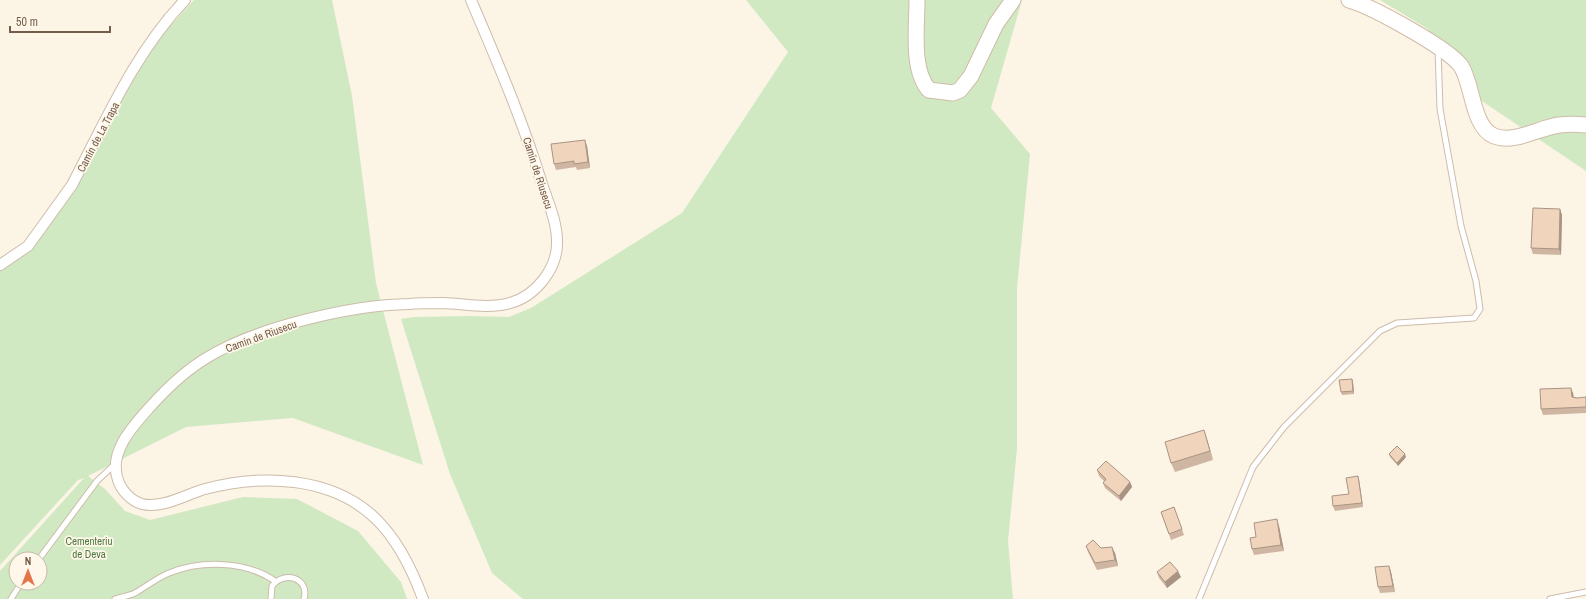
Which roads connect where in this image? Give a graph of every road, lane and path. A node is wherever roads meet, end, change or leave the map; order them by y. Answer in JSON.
{"nodes":[{"id":1,"x":186,"y":0,"type":"edge"},
{"id":2,"x":471,"y":0,"type":"edge"},
{"id":3,"x":917,"y":0,"type":"edge"},
{"id":4,"x":1013,"y":0,"type":"edge"},
{"id":5,"x":1349,"y":0,"type":"edge"},
{"id":6,"x":1438,"y":46,"type":"junction"},
{"id":7,"x":1586,"y":125,"type":"edge"},
{"id":8,"x":0,"y":265,"type":"edge"},
{"id":9,"x":114,"y":465,"type":"junction"},
{"id":10,"x":45,"y":551,"type":"edge"},
{"id":11,"x":275,"y":581,"type":"junction"},
{"id":12,"x":1586,"y":592,"type":"edge"},
{"id":13,"x":116,"y":599,"type":"edge"},
{"id":14,"x":271,"y":599,"type":"edge"},
{"id":15,"x":304,"y":599,"type":"edge"},
{"id":16,"x":423,"y":599,"type":"edge"},
{"id":17,"x":1199,"y":599,"type":"edge"},
{"id":18,"x":1550,"y":599,"type":"edge"}],
"edges":[{"from":1,"to":8,"type":"street","name":"Camín de La Trapa"},
{"from":2,"to":9,"type":"street","name":"Camín de Riusecu"},
{"from":3,"to":4,"type":"street"},
{"from":5,"to":6,"type":"street"},
{"from":6,"to":7,"type":"street"},
{"from":6,"to":17,"type":"lane"},
{"from":9,"to":10,"type":"lane"},
{"from":9,"to":16,"type":"street"},
{"from":11,"to":13,"type":"lane"},
{"from":11,"to":14,"type":"lane"},
{"from":11,"to":15,"type":"lane"},
{"from":12,"to":18,"type":"lane"}]}
